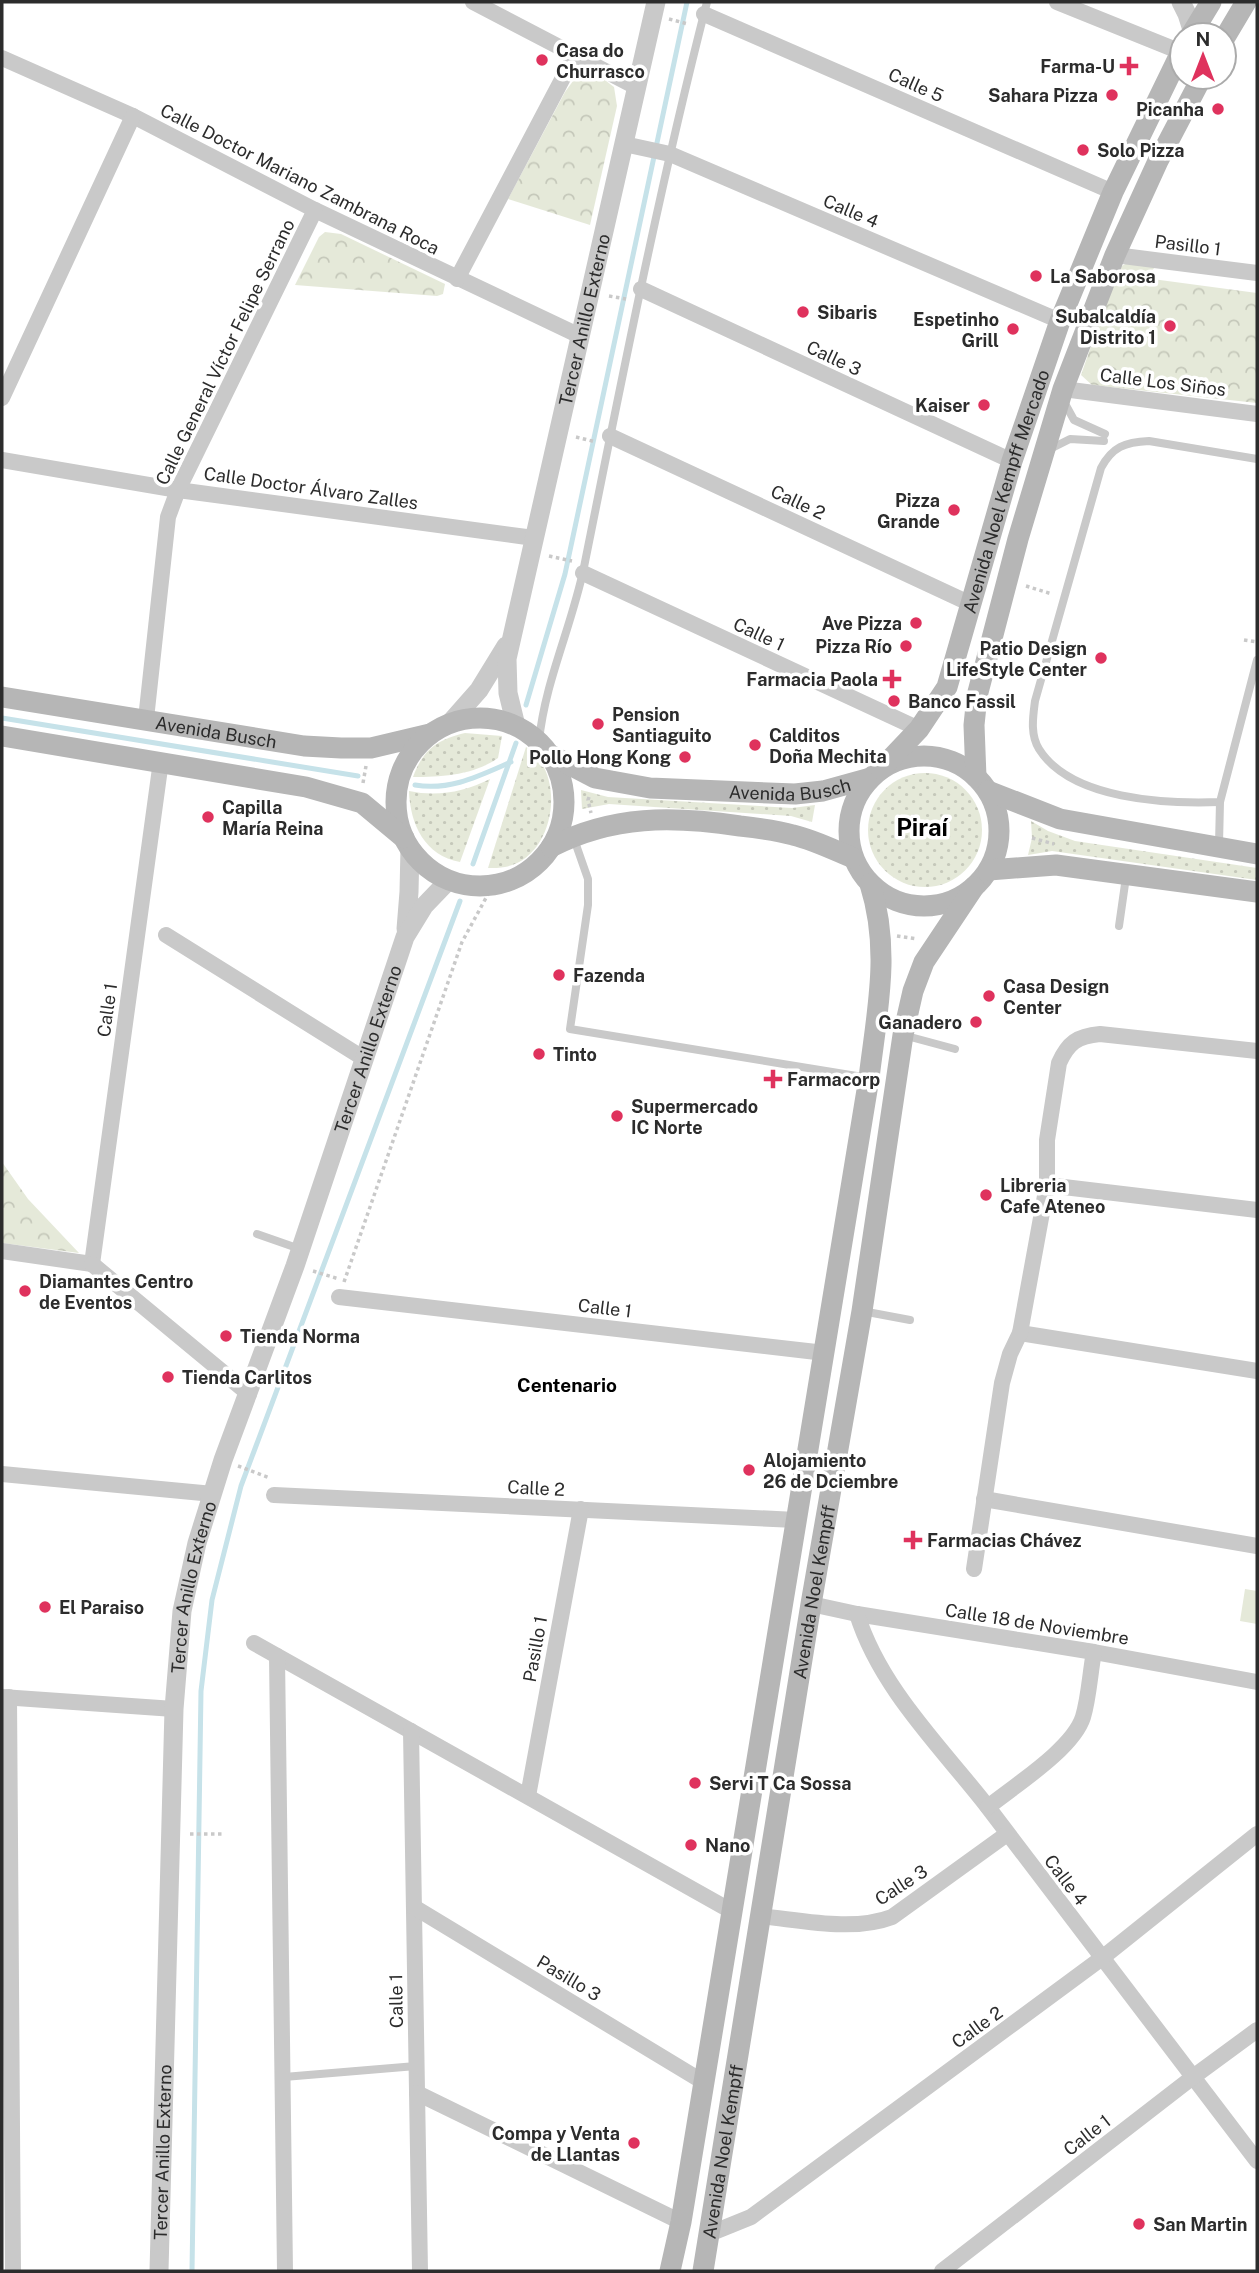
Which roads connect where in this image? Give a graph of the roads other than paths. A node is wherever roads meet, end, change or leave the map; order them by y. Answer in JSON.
{"nodes":[{"id":1,"x":473,"y":2,"type":"edge"},
{"id":2,"x":1057,"y":2,"type":"edge"},
{"id":3,"x":1181,"y":2,"type":"edge"},
{"id":4,"x":1211,"y":2,"type":"edge"},
{"id":5,"x":1231,"y":2,"type":"edge"},
{"id":6,"x":1246,"y":2,"type":"edge"},
{"id":7,"x":658,"y":9,"type":"edge"},
{"id":8,"x":702,"y":14,"type":"edge"},
{"id":9,"x":1187,"y":21,"type":"edge"},
{"id":10,"x":1200,"y":21,"type":"edge"},
{"id":11,"x":1222,"y":21,"type":"edge"},
{"id":12,"x":1235,"y":21,"type":"edge"},
{"id":13,"x":1168,"y":40,"type":"edge"},
{"id":14,"x":575,"y":55,"type":"junction"},
{"id":15,"x":2,"y":58,"type":"edge"},
{"id":16,"x":1168,"y":80,"type":"edge"},
{"id":17,"x":636,"y":87,"type":"junction"},
{"id":18,"x":1175,"y":91,"type":"edge"},
{"id":19,"x":1193,"y":91,"type":"edge"},
{"id":20,"x":133,"y":116,"type":"junction"},
{"id":21,"x":628,"y":145,"type":"junction"},
{"id":22,"x":667,"y":153,"type":"junction"},
{"id":23,"x":1113,"y":192,"type":"junction"},
{"id":24,"x":315,"y":210,"type":"junction"},
{"id":25,"x":1115,"y":255,"type":"junction"},
{"id":26,"x":1257,"y":273,"type":"edge"},
{"id":27,"x":457,"y":279,"type":"junction"},
{"id":28,"x":636,"y":295,"type":"junction"},
{"id":29,"x":1060,"y":321,"type":"junction"},
{"id":30,"x":580,"y":336,"type":"junction"},
{"id":31,"x":2,"y":358,"type":"edge"},
{"id":32,"x":17,"y":366,"type":"junction"},
{"id":33,"x":1062,"y":393,"type":"junction"},
{"id":34,"x":2,"y":398,"type":"edge"},
{"id":35,"x":1257,"y":414,"type":"edge"},
{"id":36,"x":608,"y":440,"type":"junction"},
{"id":37,"x":1045,"y":453,"type":"junction"},
{"id":38,"x":1257,"y":459,"type":"edge"},
{"id":39,"x":2,"y":460,"type":"edge"},
{"id":40,"x":1012,"y":461,"type":"junction"},
{"id":41,"x":178,"y":490,"type":"junction"},
{"id":42,"x":534,"y":538,"type":"junction"},
{"id":43,"x":1018,"y":539,"type":"junction"},
{"id":44,"x":582,"y":568,"type":"junction"},
{"id":45,"x":971,"y":604,"type":"junction"},
{"id":46,"x":511,"y":636,"type":"junction"},
{"id":47,"x":1257,"y":660,"type":"edge"},
{"id":48,"x":2,"y":696,"type":"edge"},
{"id":49,"x":146,"y":719,"type":"junction"},
{"id":50,"x":516,"y":726,"type":"junction"},
{"id":51,"x":440,"y":729,"type":"junction"},
{"id":52,"x":919,"y":729,"type":"junction"},
{"id":53,"x":2,"y":736,"type":"edge"},
{"id":54,"x":544,"y":748,"type":"junction"},
{"id":55,"x":161,"y":761,"type":"junction"},
{"id":56,"x":876,"y":774,"type":"junction"},
{"id":57,"x":982,"y":784,"type":"junction"},
{"id":58,"x":1220,"y":803,"type":"junction"},
{"id":59,"x":573,"y":836,"type":"junction"},
{"id":60,"x":407,"y":843,"type":"junction"},
{"id":61,"x":551,"y":847,"type":"junction"},
{"id":62,"x":1219,"y":847,"type":"junction"},
{"id":63,"x":1257,"y":851,"type":"edge"},
{"id":64,"x":853,"y":858,"type":"junction"},
{"id":65,"x":989,"y":870,"type":"junction"},
{"id":66,"x":1127,"y":874,"type":"junction"},
{"id":67,"x":449,"y":880,"type":"junction"},
{"id":68,"x":870,"y":884,"type":"junction"},
{"id":69,"x":974,"y":887,"type":"junction"},
{"id":70,"x":1257,"y":892,"type":"edge"},
{"id":71,"x":1119,"y":926,"type":"dead end"},
{"id":72,"x":166,"y":935,"type":"dead end"},
{"id":73,"x":405,"y":937,"type":"junction"},
{"id":74,"x":903,"y":1035,"type":"junction"},
{"id":75,"x":955,"y":1049,"type":"dead end"},
{"id":76,"x":1257,"y":1052,"type":"edge"},
{"id":77,"x":363,"y":1058,"type":"junction"},
{"id":78,"x":869,"y":1078,"type":"junction"},
{"id":79,"x":1047,"y":1185,"type":"junction"},
{"id":80,"x":1257,"y":1210,"type":"edge"},
{"id":81,"x":257,"y":1234,"type":"dead end"},
{"id":82,"x":2,"y":1251,"type":"edge"},
{"id":83,"x":301,"y":1258,"type":"junction"},
{"id":84,"x":92,"y":1264,"type":"junction"},
{"id":85,"x":340,"y":1297,"type":"road end"},
{"id":86,"x":862,"y":1311,"type":"junction"},
{"id":87,"x":910,"y":1320,"type":"dead end"},
{"id":88,"x":1020,"y":1333,"type":"junction"},
{"id":89,"x":825,"y":1353,"type":"junction"},
{"id":90,"x":1257,"y":1371,"type":"edge"},
{"id":91,"x":249,"y":1394,"type":"junction"},
{"id":92,"x":818,"y":1394,"type":"junction"},
{"id":93,"x":835,"y":1465,"type":"junction"},
{"id":94,"x":2,"y":1474,"type":"edge"},
{"id":95,"x":213,"y":1494,"type":"junction"},
{"id":96,"x":274,"y":1495,"type":"dead end"},
{"id":97,"x":984,"y":1500,"type":"junction"},
{"id":98,"x":581,"y":1509,"type":"junction"},
{"id":99,"x":796,"y":1520,"type":"junction"},
{"id":100,"x":1257,"y":1546,"type":"edge"},
{"id":101,"x":974,"y":1569,"type":"dead end"},
{"id":102,"x":812,"y":1598,"type":"junction"},
{"id":103,"x":857,"y":1614,"type":"junction"},
{"id":104,"x":254,"y":1643,"type":"dead end"},
{"id":105,"x":1094,"y":1652,"type":"junction"},
{"id":106,"x":277,"y":1656,"type":"junction"},
{"id":107,"x":1257,"y":1682,"type":"edge"},
{"id":108,"x":6,"y":1697,"type":"edge"},
{"id":109,"x":174,"y":1709,"type":"junction"},
{"id":110,"x":762,"y":1728,"type":"junction"},
{"id":111,"x":411,"y":1731,"type":"junction"},
{"id":112,"x":528,"y":1797,"type":"junction"},
{"id":113,"x":988,"y":1807,"type":"junction"},
{"id":114,"x":1007,"y":1834,"type":"junction"},
{"id":115,"x":1257,"y":1835,"type":"edge"},
{"id":116,"x":6,"y":1886,"type":"edge"},
{"id":117,"x":414,"y":1907,"type":"junction"},
{"id":118,"x":733,"y":1912,"type":"junction"},
{"id":119,"x":759,"y":1916,"type":"junction"},
{"id":120,"x":1102,"y":1958,"type":"junction"},
{"id":121,"x":1257,"y":2030,"type":"edge"},
{"id":122,"x":738,"y":2047,"type":"junction"},
{"id":123,"x":416,"y":2066,"type":"junction"},
{"id":124,"x":284,"y":2077,"type":"junction"},
{"id":125,"x":1193,"y":2077,"type":"junction"},
{"id":126,"x":705,"y":2083,"type":"junction"},
{"id":127,"x":417,"y":2094,"type":"junction"},
{"id":128,"x":1257,"y":2161,"type":"edge"},
{"id":129,"x":681,"y":2222,"type":"junction"},
{"id":130,"x":709,"y":2234,"type":"junction"},
{"id":131,"x":424,"y":2270,"type":"edge"},
{"id":132,"x":13,"y":2271,"type":"edge"},
{"id":133,"x":159,"y":2271,"type":"edge"},
{"id":134,"x":285,"y":2271,"type":"edge"},
{"id":135,"x":670,"y":2271,"type":"edge"},
{"id":136,"x":703,"y":2271,"type":"edge"},
{"id":137,"x":942,"y":2271,"type":"edge"}],
"edges":[{"from":1,"to":14,"type":"street"},
{"from":2,"to":13,"type":"street"},
{"from":3,"to":9,"type":"street"},
{"from":4,"to":10,"type":"main road","name":"Avenida Noel Kempff Mercado"},
{"from":5,"to":11,"type":"main road"},
{"from":6,"to":12,"type":"main road"},
{"from":7,"to":17,"type":"street","name":"Tercer Anillo Externo"},
{"from":8,"to":22,"type":"lane"},
{"from":8,"to":23,"type":"street","name":"Calle 5"},
{"from":14,"to":17,"type":"street"},
{"from":14,"to":27,"type":"street"},
{"from":15,"to":20,"type":"street","name":"Calle Doctor Mariano Zambrana Roca"},
{"from":16,"to":23,"type":"main road","name":"Avenida Noel Kempff Mercado"},
{"from":17,"to":21,"type":"street","name":"Tercer Anillo Externo"},
{"from":18,"to":25,"type":"main road"},
{"from":19,"to":25,"type":"main road","name":"Avenida Noel Kempff Mercado"},
{"from":20,"to":24,"type":"street","name":"Calle Doctor Mariano Zambrana Roca"},
{"from":20,"to":32,"type":"street"},
{"from":21,"to":22,"type":"street","name":"Calle 4"},
{"from":21,"to":30,"type":"street","name":"Tercer Anillo Externo"},
{"from":22,"to":28,"type":"lane"},
{"from":22,"to":29,"type":"street","name":"Calle 4"},
{"from":23,"to":29,"type":"main road","name":"Avenida Noel Kempff Mercado"},
{"from":24,"to":27,"type":"street","name":"Calle Doctor Mariano Zambrana Roca"},
{"from":24,"to":41,"type":"street","name":"Calle General Víctor Felipe Serrano"},
{"from":25,"to":26,"type":"street","name":"Pasillo 1"},
{"from":25,"to":33,"type":"main road","name":"Avenida Noel Kempff Mercado"},
{"from":27,"to":30,"type":"street","name":"Calle Doctor Mariano Zambrana Roca"},
{"from":28,"to":36,"type":"lane"},
{"from":28,"to":40,"type":"street","name":"Calle 3"},
{"from":29,"to":40,"type":"main road","name":"Avenida Noel Kempff Mercado"},
{"from":29,"to":43,"type":"main road"},
{"from":30,"to":42,"type":"street","name":"Tercer Anillo Externo"},
{"from":31,"to":32,"type":"street"},
{"from":32,"to":34,"type":"street"},
{"from":33,"to":35,"type":"street","name":"Calle Los Siños"},
{"from":33,"to":37,"type":"main road","name":"Avenida Noel Kempff Mercado"},
{"from":33,"to":37,"type":"lane"},
{"from":36,"to":44,"type":"lane"},
{"from":36,"to":45,"type":"street","name":"Calle 2"},
{"from":37,"to":43,"type":"main road","name":"Avenida Noel Kempff Mercado"},
{"from":38,"to":58,"type":"lane"},
{"from":39,"to":41,"type":"street","name":"Calle Doctor Álvaro Zalles"},
{"from":40,"to":45,"type":"main road","name":"Avenida Noel Kempff Mercado"},
{"from":41,"to":42,"type":"street","name":"Calle Doctor Álvaro Zalles"},
{"from":41,"to":49,"type":"street","name":"Calle General Víctor Felipe Serrano"},
{"from":42,"to":46,"type":"street","name":"Tercer Anillo Externo"},
{"from":43,"to":57,"type":"main road","name":"Avenida Noel Kempff Mercado"},
{"from":44,"to":52,"type":"street","name":"Calle 1"},
{"from":44,"to":54,"type":"lane"},
{"from":45,"to":52,"type":"main road","name":"Avenida Noel Kempff Mercado"},
{"from":46,"to":50,"type":"street","name":"Tercer Anillo Externo"},
{"from":46,"to":51,"type":"street","name":"Tercer Anillo Externo"},
{"from":47,"to":58,"type":"lane"},
{"from":48,"to":49,"type":"main road","name":"Avenida Busch"},
{"from":49,"to":51,"type":"main road","name":"Avenida Busch"},
{"from":50,"to":51,"type":"main road"},
{"from":50,"to":54,"type":"main road"},
{"from":51,"to":60,"type":"main road"},
{"from":52,"to":56,"type":"main road","name":"Avenida Noel Kempff Mercado"},
{"from":53,"to":55,"type":"main road"},
{"from":54,"to":56,"type":"main road","name":"Avenida Busch"},
{"from":54,"to":61,"type":"main road"},
{"from":55,"to":60,"type":"main road"},
{"from":55,"to":84,"type":"street","name":"Calle 1"},
{"from":56,"to":57,"type":"main road"},
{"from":56,"to":64,"type":"main road"},
{"from":57,"to":62,"type":"main road"},
{"from":57,"to":65,"type":"main road"},
{"from":58,"to":62,"type":"lane"},
{"from":59,"to":61,"type":"main road","name":"Avenida Busch"},
{"from":59,"to":64,"type":"main road","name":"Avenida Busch"},
{"from":59,"to":78,"type":"lane"},
{"from":60,"to":67,"type":"main road"},
{"from":60,"to":73,"type":"street","name":"Tercer Anillo Externo"},
{"from":61,"to":67,"type":"main road"},
{"from":62,"to":63,"type":"main road"},
{"from":64,"to":68,"type":"main road"},
{"from":65,"to":66,"type":"main road"},
{"from":65,"to":69,"type":"main road"},
{"from":66,"to":70,"type":"main road"},
{"from":66,"to":71,"type":"lane"},
{"from":67,"to":73,"type":"street","name":"Tercer Anillo Externo"},
{"from":68,"to":69,"type":"main road"},
{"from":68,"to":78,"type":"main road","name":"Avenida Noel Kempff"},
{"from":69,"to":74,"type":"main road","name":"Avenida Noel Kempff"},
{"from":72,"to":77,"type":"street"},
{"from":73,"to":77,"type":"street","name":"Tercer Anillo Externo"},
{"from":74,"to":75,"type":"lane"},
{"from":74,"to":86,"type":"main road","name":"Avenida Noel Kempff"},
{"from":76,"to":79,"type":"street"},
{"from":77,"to":83,"type":"street","name":"Tercer Anillo Externo"},
{"from":78,"to":89,"type":"main road","name":"Avenida Noel Kempff"},
{"from":79,"to":80,"type":"street"},
{"from":79,"to":88,"type":"street"},
{"from":81,"to":83,"type":"lane"},
{"from":82,"to":84,"type":"street"},
{"from":83,"to":91,"type":"street","name":"Tercer Anillo Externo"},
{"from":84,"to":91,"type":"street"},
{"from":85,"to":89,"type":"street","name":"Calle 1"},
{"from":86,"to":87,"type":"lane"},
{"from":86,"to":93,"type":"main road","name":"Avenida Noel Kempff"},
{"from":88,"to":90,"type":"street"},
{"from":88,"to":97,"type":"street"},
{"from":89,"to":92,"type":"main road","name":"Avenida Noel Kempff"},
{"from":91,"to":95,"type":"street","name":"Tercer Anillo Externo"},
{"from":92,"to":93,"type":"main road"},
{"from":92,"to":99,"type":"main road","name":"Avenida Noel Kempff"},
{"from":93,"to":102,"type":"main road","name":"Avenida Noel Kempff"},
{"from":94,"to":95,"type":"street"},
{"from":95,"to":109,"type":"street","name":"Tercer Anillo Externo"},
{"from":96,"to":98,"type":"street","name":"Calle 2"},
{"from":97,"to":100,"type":"street"},
{"from":97,"to":101,"type":"street"},
{"from":98,"to":99,"type":"street","name":"Calle 2"},
{"from":98,"to":112,"type":"street","name":"Pasillo 1"},
{"from":99,"to":102,"type":"main road"},
{"from":99,"to":110,"type":"main road","name":"Avenida Noel Kempff"},
{"from":102,"to":103,"type":"street","name":"Calle 18 de Noviembre"},
{"from":102,"to":119,"type":"main road","name":"Avenida Noel Kempff"},
{"from":103,"to":105,"type":"street","name":"Calle 18 de Noviembre"},
{"from":103,"to":113,"type":"street","name":"Calle 4"},
{"from":104,"to":106,"type":"street"},
{"from":105,"to":107,"type":"street","name":"Calle 18 de Noviembre"},
{"from":105,"to":113,"type":"street"},
{"from":106,"to":111,"type":"street"},
{"from":106,"to":124,"type":"street"},
{"from":108,"to":109,"type":"street"},
{"from":108,"to":116,"type":"street"},
{"from":109,"to":133,"type":"street","name":"Tercer Anillo Externo"},
{"from":110,"to":118,"type":"main road","name":"Avenida Noel Kempff"},
{"from":110,"to":119,"type":"main road"},
{"from":111,"to":112,"type":"street"},
{"from":111,"to":117,"type":"street","name":"Calle 1"},
{"from":112,"to":118,"type":"street"},
{"from":113,"to":114,"type":"street","name":"Calle 4"},
{"from":114,"to":119,"type":"street","name":"Calle 3"},
{"from":114,"to":120,"type":"street","name":"Calle 4"},
{"from":115,"to":120,"type":"street","name":"Calle 2"},
{"from":116,"to":132,"type":"street"},
{"from":117,"to":123,"type":"street","name":"Calle 1"},
{"from":117,"to":126,"type":"street","name":"Pasillo 3"},
{"from":118,"to":122,"type":"main road"},
{"from":118,"to":126,"type":"main road","name":"Avenida Noel Kempff"},
{"from":119,"to":122,"type":"main road","name":"Avenida Noel Kempff"},
{"from":120,"to":125,"type":"street","name":"Calle 4"},
{"from":120,"to":130,"type":"street","name":"Calle 2"},
{"from":121,"to":125,"type":"street","name":"Calle 1"},
{"from":122,"to":130,"type":"main road","name":"Avenida Noel Kempff"},
{"from":123,"to":124,"type":"lane"},
{"from":123,"to":127,"type":"street","name":"Calle 1"},
{"from":124,"to":134,"type":"street"},
{"from":125,"to":128,"type":"street","name":"Calle 4"},
{"from":125,"to":137,"type":"street","name":"Calle 1"},
{"from":126,"to":129,"type":"main road","name":"Avenida Noel Kempff"},
{"from":127,"to":129,"type":"street"},
{"from":127,"to":131,"type":"street","name":"Calle 1"},
{"from":129,"to":135,"type":"main road","name":"Avenida Noel Kempff"},
{"from":130,"to":136,"type":"main road","name":"Avenida Noel Kempff"}]}
